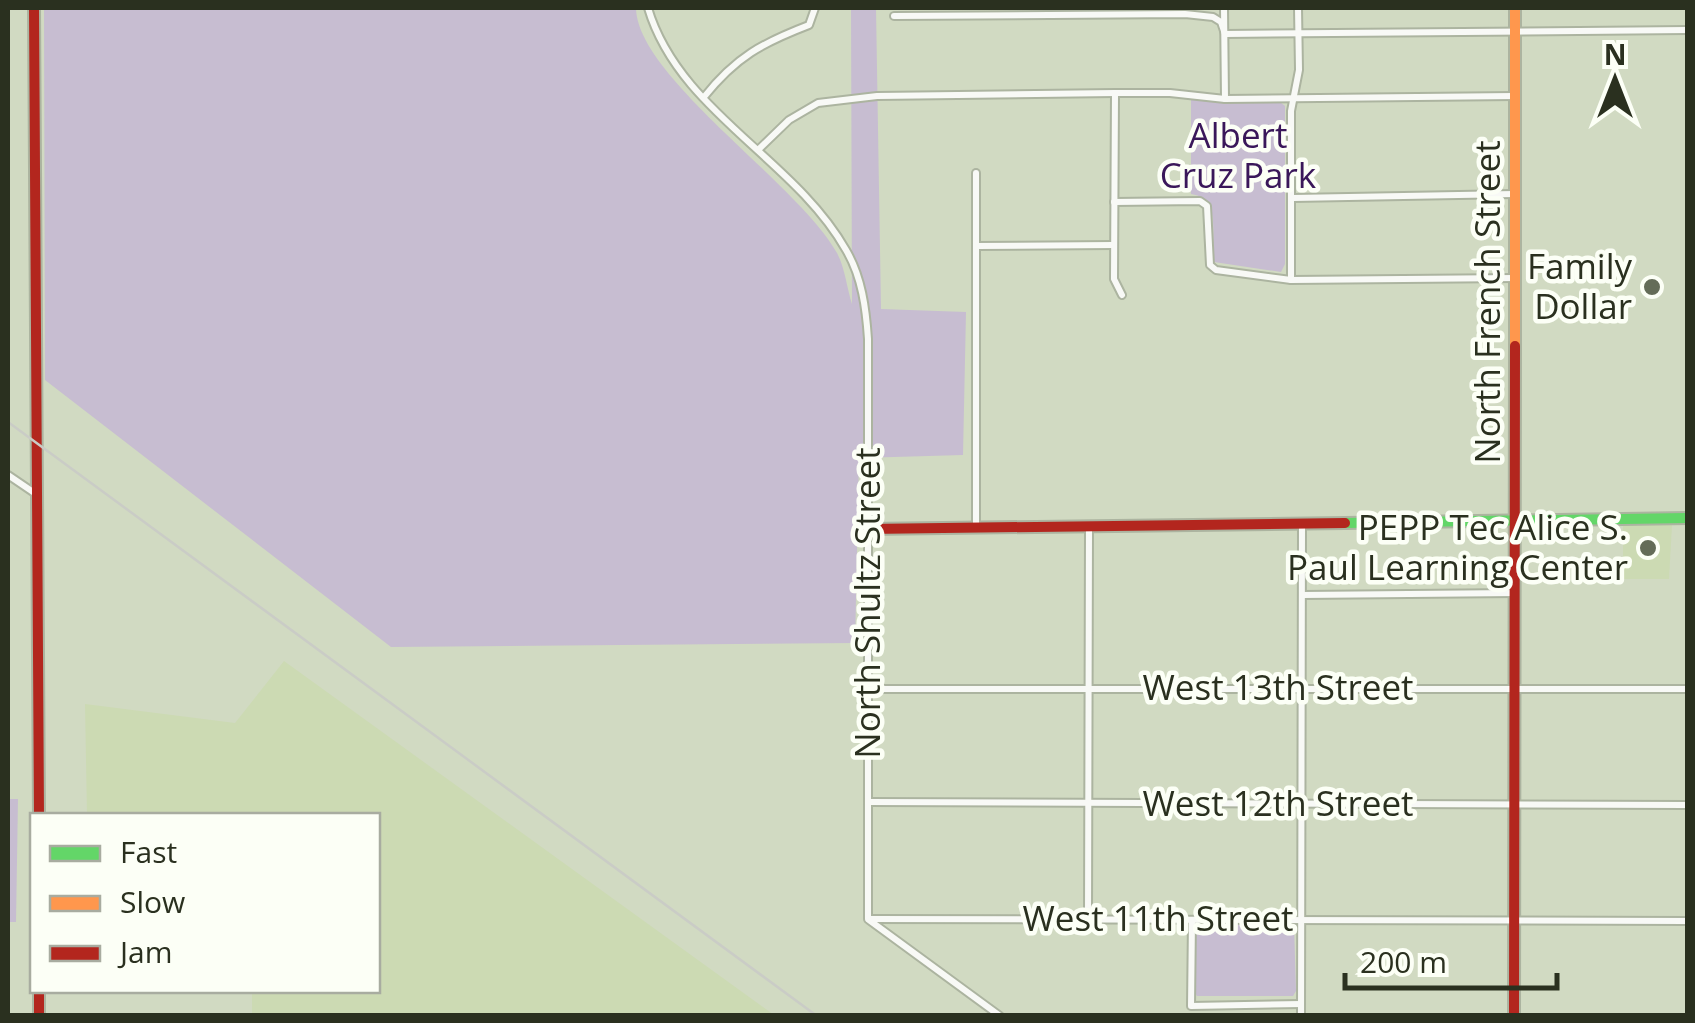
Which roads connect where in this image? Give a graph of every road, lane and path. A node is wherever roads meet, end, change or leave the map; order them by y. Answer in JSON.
{"nodes":[{"id":1,"x":34,"y":8,"type":"edge"},
{"id":2,"x":648,"y":8,"type":"edge"},
{"id":3,"x":659,"y":8,"type":"edge"},
{"id":4,"x":814,"y":8,"type":"edge"},
{"id":5,"x":1224,"y":8,"type":"edge"},
{"id":6,"x":1298,"y":8,"type":"edge"},
{"id":7,"x":1515,"y":8,"type":"edge"},
{"id":8,"x":894,"y":16,"type":"dead end"},
{"id":9,"x":1688,"y":30,"type":"edge"},
{"id":10,"x":1515,"y":32,"type":"junction"},
{"id":11,"x":1298,"y":33,"type":"junction"},
{"id":12,"x":1225,"y":34,"type":"junction"},
{"id":13,"x":1114,"y":92,"type":"junction"},
{"id":14,"x":1515,"y":96,"type":"junction"},
{"id":15,"x":704,"y":97,"type":"junction"},
{"id":16,"x":1225,"y":99,"type":"junction"},
{"id":17,"x":1295,"y":99,"type":"junction"},
{"id":18,"x":758,"y":150,"type":"junction"},
{"id":19,"x":976,"y":173,"type":"dead end"},
{"id":20,"x":1516,"y":194,"type":"junction"},
{"id":21,"x":1292,"y":198,"type":"junction"},
{"id":22,"x":1114,"y":202,"type":"junction"},
{"id":23,"x":1114,"y":245,"type":"junction"},
{"id":24,"x":977,"y":246,"type":"junction"},
{"id":25,"x":1516,"y":278,"type":"junction"},
{"id":26,"x":1291,"y":280,"type":"junction"},
{"id":27,"x":1122,"y":295,"type":"dead end"},
{"id":28,"x":8,"y":475,"type":"edge"},
{"id":29,"x":36,"y":494,"type":"junction"},
{"id":30,"x":1688,"y":518,"type":"edge"},
{"id":31,"x":1516,"y":521,"type":"junction"},
{"id":32,"x":1302,"y":525,"type":"junction"},
{"id":33,"x":976,"y":528,"type":"junction"},
{"id":34,"x":1089,"y":528,"type":"junction"},
{"id":35,"x":868,"y":529,"type":"junction"},
{"id":36,"x":1516,"y":593,"type":"junction"},
{"id":37,"x":1302,"y":595,"type":"junction"},
{"id":38,"x":1088,"y":688,"type":"junction"},
{"id":39,"x":1302,"y":688,"type":"junction"},
{"id":40,"x":1688,"y":688,"type":"edge"},
{"id":41,"x":868,"y":689,"type":"junction"},
{"id":42,"x":1514,"y":690,"type":"junction"},
{"id":43,"x":868,"y":802,"type":"junction"},
{"id":44,"x":1088,"y":803,"type":"junction"},
{"id":45,"x":1302,"y":803,"type":"junction"},
{"id":46,"x":1514,"y":805,"type":"junction"},
{"id":47,"x":1688,"y":806,"type":"edge"},
{"id":48,"x":39,"y":813,"type":"edge"},
{"id":49,"x":868,"y":919,"type":"junction"},
{"id":50,"x":1088,"y":919,"type":"junction"},
{"id":51,"x":1192,"y":920,"type":"junction"},
{"id":52,"x":1302,"y":920,"type":"junction"},
{"id":53,"x":1514,"y":920,"type":"junction"},
{"id":54,"x":1688,"y":921,"type":"edge"},
{"id":55,"x":1302,"y":1004,"type":"junction"},
{"id":56,"x":1000,"y":1016,"type":"edge"},
{"id":57,"x":1301,"y":1016,"type":"edge"},
{"id":58,"x":1514,"y":1016,"type":"edge"}],
"edges":[{"from":1,"to":29,"type":"street"},
{"from":2,"to":3,"type":"street"},
{"from":2,"to":15,"type":"street","name":"North Shultz Street"},
{"from":4,"to":15,"type":"street"},
{"from":5,"to":12,"type":"street"},
{"from":6,"to":11,"type":"street"},
{"from":7,"to":10,"type":"street","name":"North French Street"},
{"from":8,"to":12,"type":"street"},
{"from":9,"to":10,"type":"street"},
{"from":10,"to":11,"type":"street"},
{"from":10,"to":14,"type":"street","name":"North French Street"},
{"from":11,"to":12,"type":"street"},
{"from":11,"to":17,"type":"street"},
{"from":12,"to":16,"type":"street"},
{"from":13,"to":16,"type":"street"},
{"from":13,"to":18,"type":"street"},
{"from":13,"to":22,"type":"street"},
{"from":14,"to":17,"type":"street"},
{"from":14,"to":20,"type":"street","name":"North French Street"},
{"from":15,"to":18,"type":"street","name":"North Shultz Street"},
{"from":16,"to":17,"type":"street"},
{"from":17,"to":21,"type":"street"},
{"from":18,"to":35,"type":"street","name":"North Shultz Street"},
{"from":19,"to":24,"type":"street"},
{"from":20,"to":21,"type":"street"},
{"from":20,"to":25,"type":"street","name":"North French Street"},
{"from":21,"to":26,"type":"street"},
{"from":22,"to":23,"type":"street"},
{"from":22,"to":26,"type":"street"},
{"from":23,"to":24,"type":"street"},
{"from":23,"to":27,"type":"street"},
{"from":24,"to":33,"type":"street"},
{"from":25,"to":26,"type":"street"},
{"from":25,"to":31,"type":"street","name":"North French Street"},
{"from":28,"to":29,"type":"street"},
{"from":29,"to":48,"type":"street"},
{"from":30,"to":31,"type":"street"},
{"from":31,"to":32,"type":"street"},
{"from":31,"to":36,"type":"street","name":"North French Street"},
{"from":32,"to":34,"type":"street"},
{"from":32,"to":37,"type":"street"},
{"from":33,"to":34,"type":"street"},
{"from":33,"to":35,"type":"street"},
{"from":34,"to":38,"type":"street"},
{"from":35,"to":41,"type":"street","name":"North Shultz Street"},
{"from":36,"to":37,"type":"street"},
{"from":36,"to":42,"type":"street","name":"North French Street"},
{"from":37,"to":39,"type":"street"},
{"from":38,"to":39,"type":"street","name":"West 13th Street"},
{"from":38,"to":41,"type":"street","name":"West 13th Street"},
{"from":38,"to":44,"type":"street"},
{"from":39,"to":42,"type":"street","name":"West 13th Street"},
{"from":39,"to":45,"type":"street"},
{"from":40,"to":42,"type":"street","name":"West 13th Street"},
{"from":41,"to":43,"type":"street","name":"North Shultz Street"},
{"from":42,"to":46,"type":"street","name":"North French Street"},
{"from":43,"to":44,"type":"street","name":"West 12th Street"},
{"from":43,"to":49,"type":"street","name":"North Shultz Street"},
{"from":44,"to":45,"type":"street","name":"West 12th Street"},
{"from":44,"to":50,"type":"street"},
{"from":45,"to":46,"type":"street","name":"West 12th Street"},
{"from":45,"to":52,"type":"street"},
{"from":46,"to":47,"type":"street","name":"West 12th Street"},
{"from":46,"to":53,"type":"street","name":"North French Street"},
{"from":49,"to":50,"type":"street","name":"West 11th Street"},
{"from":49,"to":56,"type":"street"},
{"from":50,"to":51,"type":"street","name":"West 11th Street"},
{"from":51,"to":52,"type":"street","name":"West 11th Street"},
{"from":51,"to":55,"type":"street"},
{"from":52,"to":53,"type":"street","name":"West 11th Street"},
{"from":52,"to":55,"type":"street"},
{"from":53,"to":54,"type":"street","name":"West 11th Street"},
{"from":53,"to":58,"type":"street","name":"North French Street"},
{"from":55,"to":57,"type":"street"}]}
